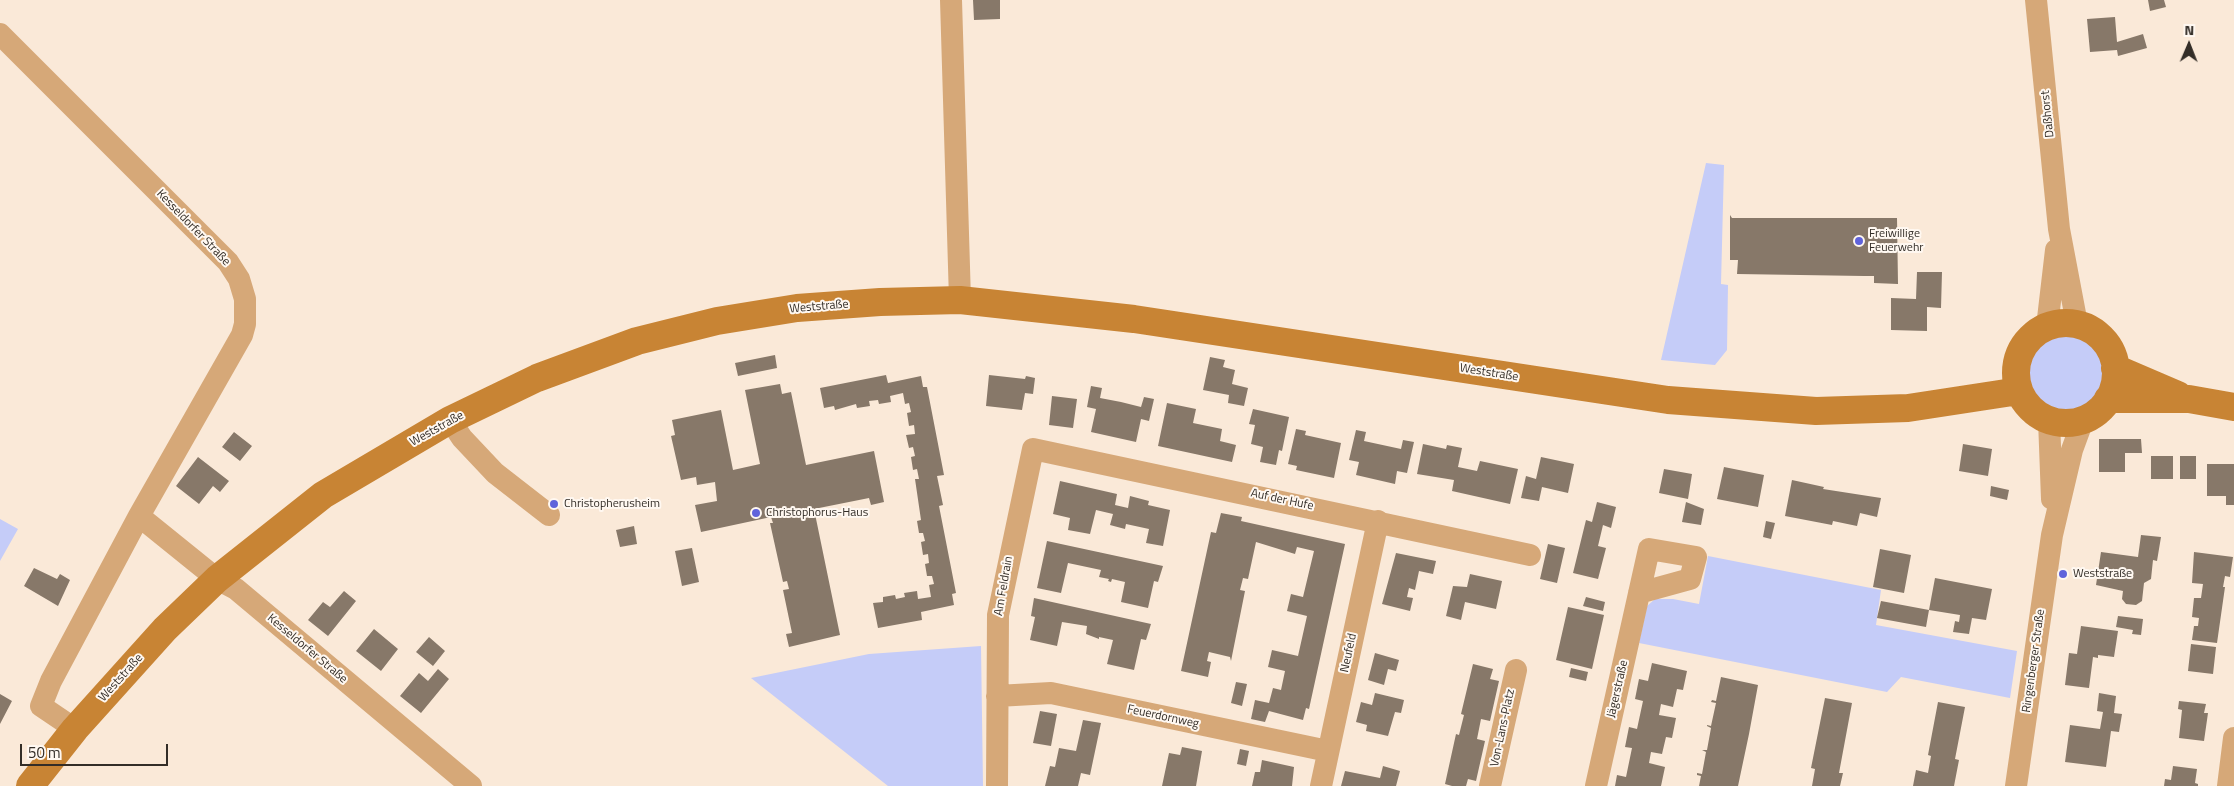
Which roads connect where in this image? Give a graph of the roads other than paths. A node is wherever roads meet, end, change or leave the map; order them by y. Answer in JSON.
{"nodes":[{"id":1,"x":951,"y":0,"type":"edge"},
{"id":2,"x":2036,"y":0,"type":"edge"},
{"id":3,"x":0,"y":34,"type":"edge"},
{"id":4,"x":2059,"y":229,"type":"junction"},
{"id":5,"x":960,"y":300,"type":"junction"},
{"id":6,"x":2077,"y":324,"type":"junction"},
{"id":7,"x":2047,"y":326,"type":"junction"},
{"id":8,"x":2116,"y":368,"type":"junction"},
{"id":9,"x":2019,"y":391,"type":"junction"},
{"id":10,"x":2108,"y":399,"type":"junction"},
{"id":11,"x":2189,"y":399,"type":"junction"},
{"id":12,"x":2234,"y":407,"type":"edge"},
{"id":13,"x":450,"y":420,"type":"junction"},
{"id":14,"x":2049,"y":420,"type":"junction"},
{"id":15,"x":2083,"y":420,"type":"junction"},
{"id":16,"x":1033,"y":448,"type":"joint"},
{"id":17,"x":548,"y":515,"type":"dead end"},
{"id":18,"x":138,"y":516,"type":"junction"},
{"id":19,"x":1378,"y":521,"type":"junction"},
{"id":20,"x":2052,"y":535,"type":"junction"},
{"id":21,"x":1530,"y":555,"type":"dead end"},
{"id":22,"x":217,"y":579,"type":"junction"},
{"id":23,"x":1639,"y":593,"type":"dead end"},
{"id":24,"x":1516,"y":670,"type":"dead end"},
{"id":25,"x":997,"y":696,"type":"junction"},
{"id":26,"x":75,"y":729,"type":"junction"},
{"id":27,"x":2234,"y":738,"type":"edge"},
{"id":28,"x":1328,"y":751,"type":"junction"},
{"id":29,"x":30,"y":786,"type":"edge"},
{"id":30,"x":472,"y":786,"type":"edge"},
{"id":31,"x":997,"y":786,"type":"edge"},
{"id":32,"x":1321,"y":786,"type":"edge"},
{"id":33,"x":1490,"y":786,"type":"edge"},
{"id":34,"x":1596,"y":786,"type":"edge"},
{"id":35,"x":2016,"y":786,"type":"edge"},
{"id":36,"x":2228,"y":786,"type":"edge"}],
"edges":[{"from":1,"to":5,"type":"street"},
{"from":2,"to":4,"type":"street","name":"Daßhorst"},
{"from":3,"to":18,"type":"street","name":"Kesseldorfer Straße"},
{"from":4,"to":6,"type":"street","name":"Daßhorst"},
{"from":4,"to":7,"type":"street","name":"Daßhorst"},
{"from":5,"to":9,"type":"main road","name":"Weststraße"},
{"from":5,"to":13,"type":"main road","name":"Weststraße"},
{"from":6,"to":7,"type":"main road"},
{"from":6,"to":8,"type":"main road"},
{"from":7,"to":9,"type":"main road"},
{"from":8,"to":10,"type":"main road"},
{"from":8,"to":11,"type":"main road"},
{"from":9,"to":14,"type":"main road"},
{"from":10,"to":11,"type":"main road"},
{"from":10,"to":15,"type":"main road"},
{"from":11,"to":12,"type":"main road"},
{"from":13,"to":17,"type":"street"},
{"from":13,"to":22,"type":"main road","name":"Weststraße"},
{"from":14,"to":15,"type":"main road"},
{"from":14,"to":20,"type":"street","name":"Ringenberger Straße"},
{"from":15,"to":20,"type":"street","name":"Ringenberger Straße"},
{"from":16,"to":19,"type":"street","name":"Auf der Hufe"},
{"from":16,"to":25,"type":"street","name":"Am Feldrain"},
{"from":18,"to":22,"type":"street","name":"Kesseldorfer Straße"},
{"from":18,"to":26,"type":"street","name":"Kesseldorfer Straße"},
{"from":19,"to":21,"type":"street","name":"Auf der Hufe"},
{"from":19,"to":28,"type":"street","name":"Neufeld"},
{"from":20,"to":35,"type":"street","name":"Ringenberger Straße"},
{"from":22,"to":26,"type":"main road","name":"Weststraße"},
{"from":22,"to":30,"type":"street","name":"Kesseldorfer Straße"},
{"from":23,"to":34,"type":"street","name":"Jägerstraße"},
{"from":24,"to":33,"type":"street","name":"Von-Lans-Platz"},
{"from":25,"to":28,"type":"street","name":"Feuerdornweg"},
{"from":25,"to":31,"type":"street","name":"Am Feldrain"},
{"from":26,"to":29,"type":"main road","name":"Weststraße"},
{"from":27,"to":36,"type":"street"},
{"from":28,"to":32,"type":"street","name":"Neufeld"}]}
